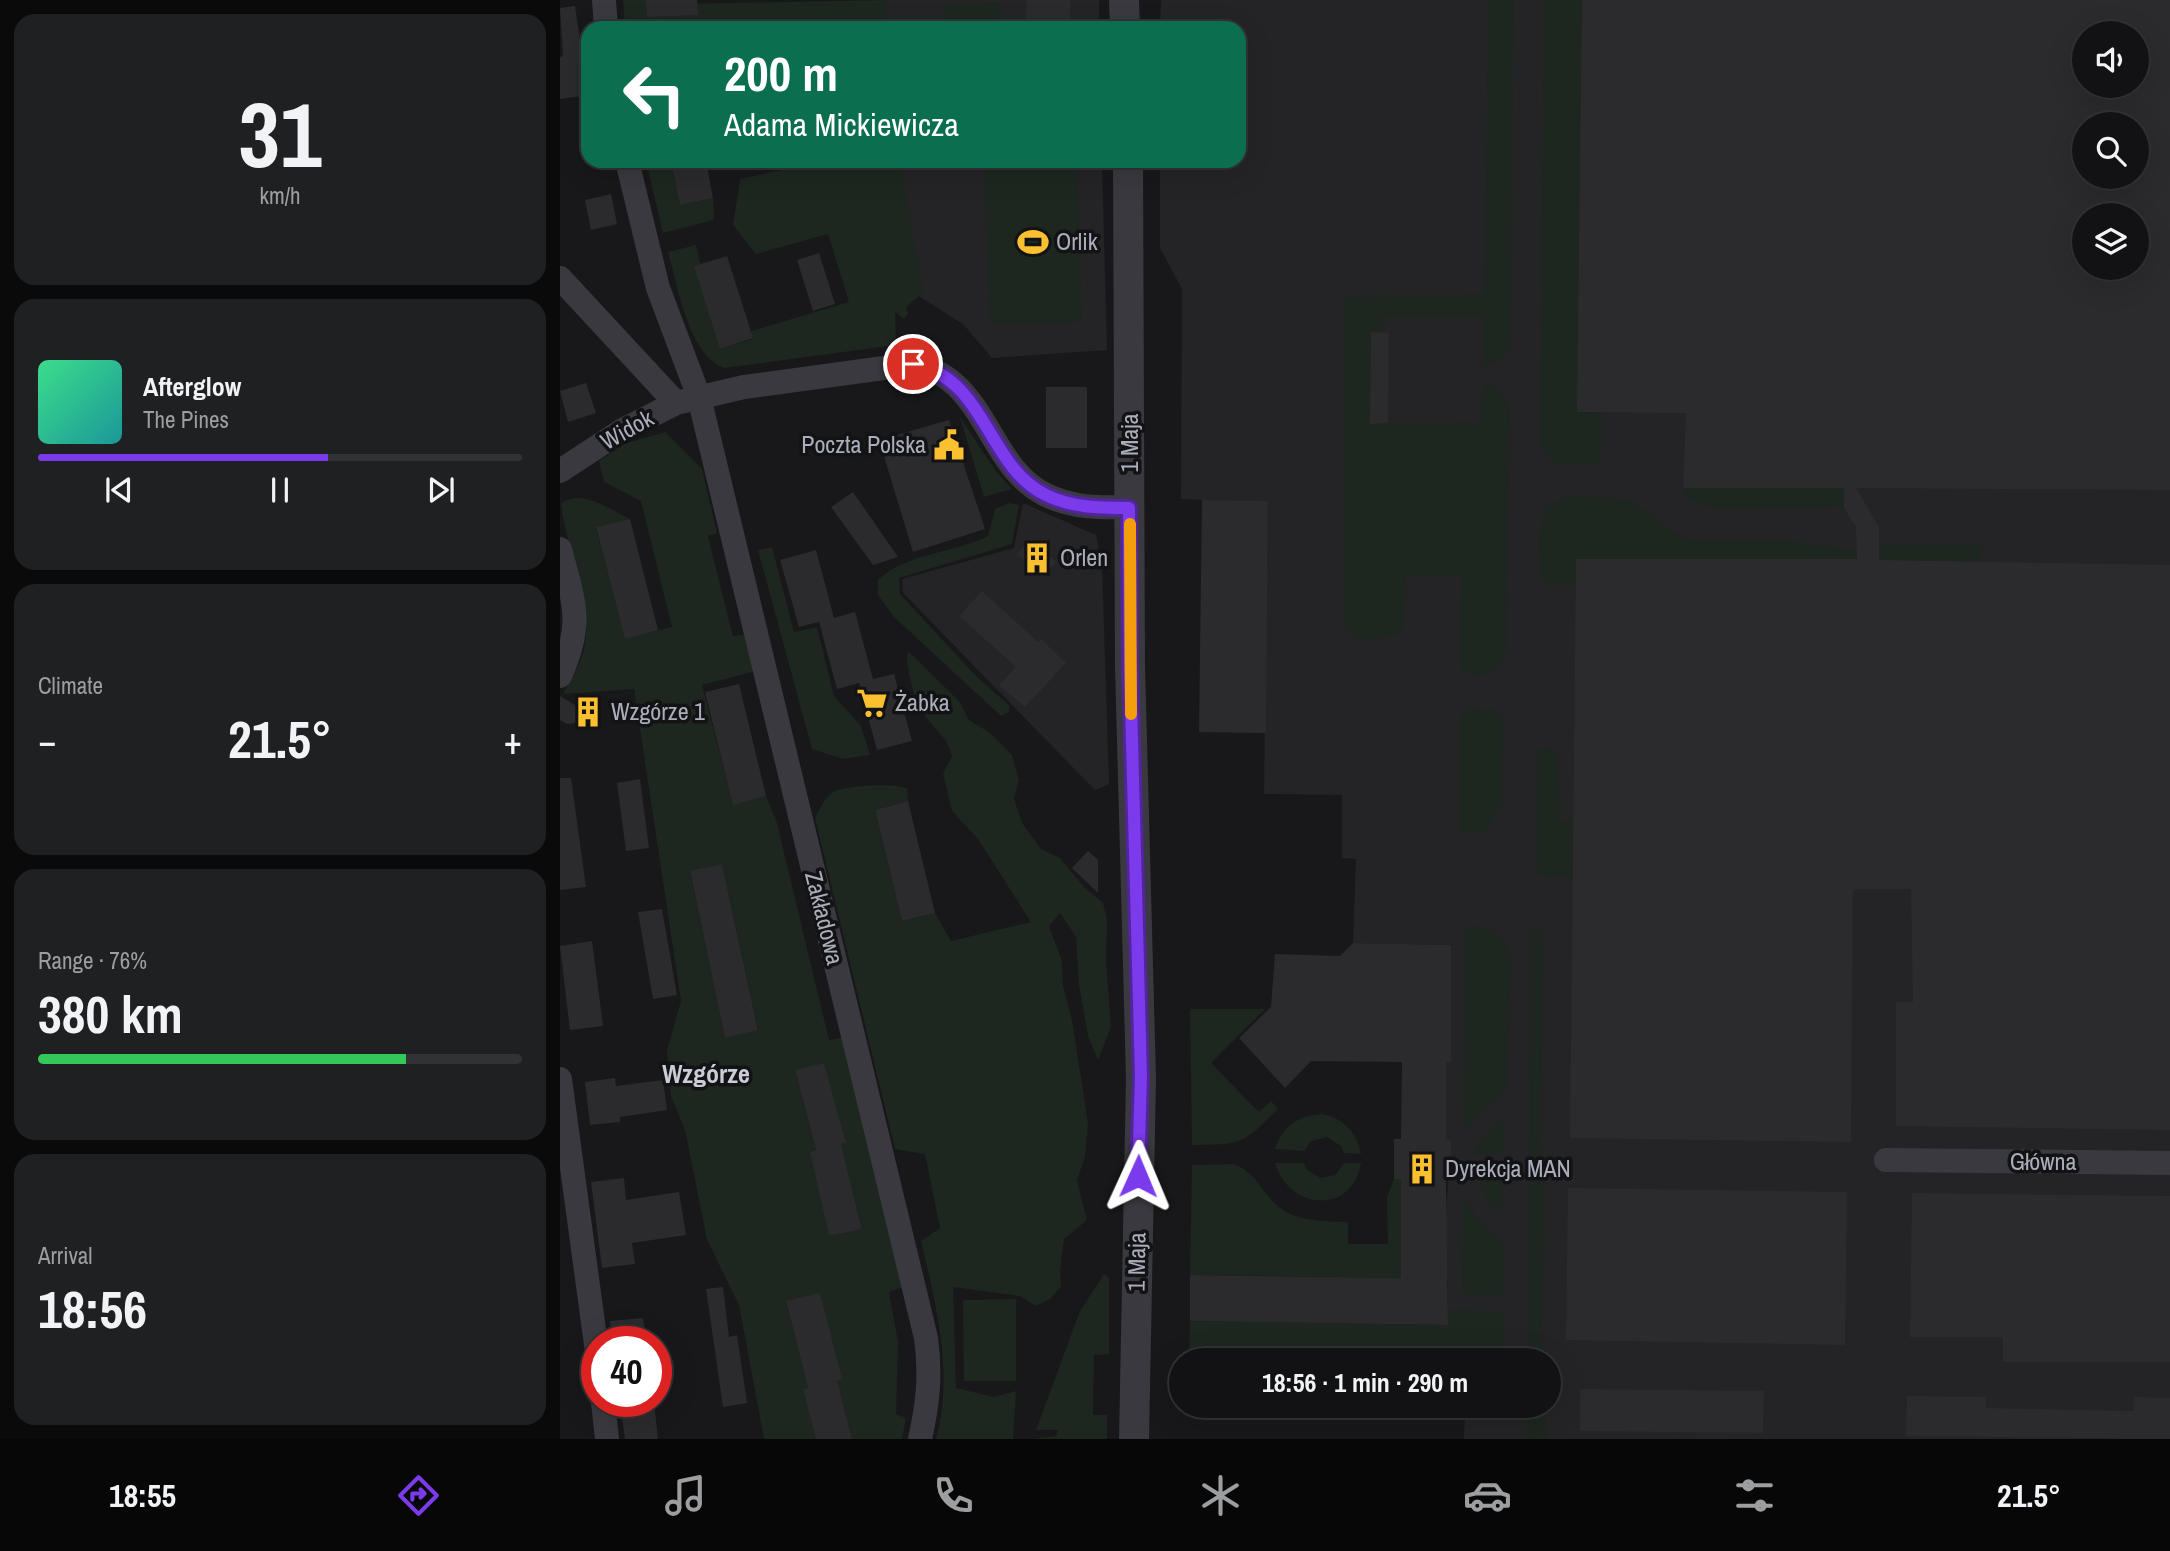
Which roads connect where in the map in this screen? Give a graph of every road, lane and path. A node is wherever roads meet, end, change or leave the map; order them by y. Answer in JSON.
{"nodes":[{"id":1,"x":604,"y":0,"type":"edge"},
{"id":2,"x":1125,"y":0,"type":"edge"},
{"id":3,"x":606,"y":21,"type":"edge"},
{"id":4,"x":1125,"y":21,"type":"edge"},
{"id":5,"x":629,"y":168,"type":"edge"},
{"id":6,"x":1128,"y":168,"type":"edge"},
{"id":7,"x":560,"y":278,"type":"edge"},
{"id":8,"x":687,"y":400,"type":"junction"},
{"id":9,"x":560,"y":471,"type":"edge"},
{"id":10,"x":1129,"y":508,"type":"junction"},
{"id":11,"x":560,"y":549,"type":"edge"},
{"id":12,"x":560,"y":676,"type":"edge"},
{"id":13,"x":560,"y":1079,"type":"edge"},
{"id":14,"x":1886,"y":1160,"type":"dead end"},
{"id":15,"x":2170,"y":1163,"type":"edge"},
{"id":16,"x":593,"y":1326,"type":"edge"},
{"id":17,"x":605,"y":1417,"type":"edge"},
{"id":18,"x":607,"y":1439,"type":"edge"},
{"id":19,"x":920,"y":1439,"type":"edge"},
{"id":20,"x":1134,"y":1439,"type":"edge"}],
"edges":[{"from":1,"to":3,"type":"street"},
{"from":2,"to":4,"type":"street"},
{"from":5,"to":8,"type":"street","name":"Zakładowa"},
{"from":6,"to":10,"type":"street","name":"1 Maja"},
{"from":7,"to":8,"type":"street"},
{"from":8,"to":9,"type":"street","name":"Widok"},
{"from":8,"to":10,"type":"street","name":"Widok"},
{"from":8,"to":19,"type":"street","name":"Zakładowa"},
{"from":10,"to":20,"type":"street","name":"1 Maja"},
{"from":11,"to":12,"type":"street"},
{"from":13,"to":16,"type":"street"},
{"from":14,"to":15,"type":"street","name":"Główna"},
{"from":17,"to":18,"type":"street"}]}
